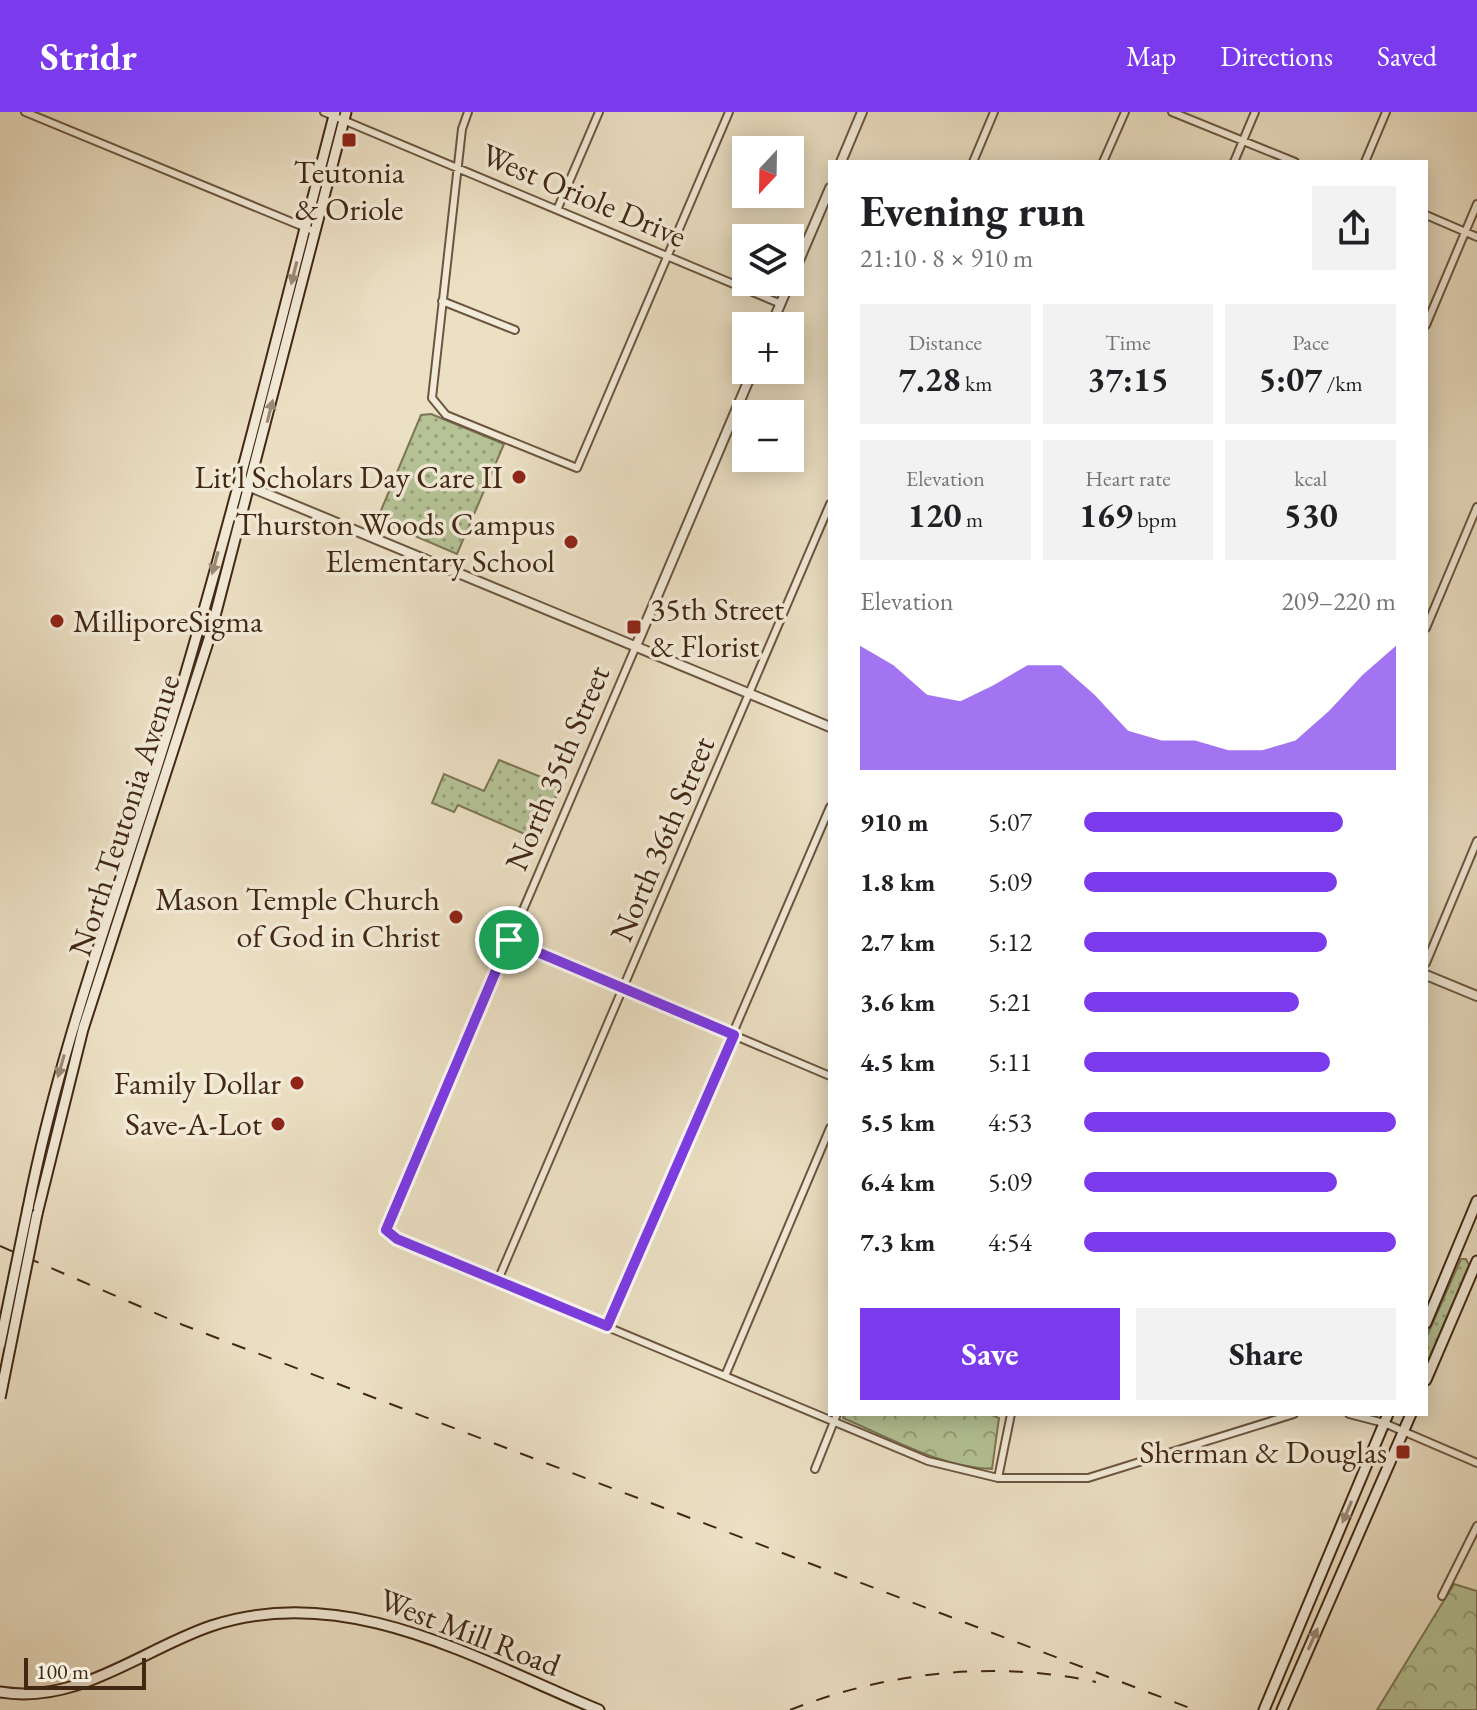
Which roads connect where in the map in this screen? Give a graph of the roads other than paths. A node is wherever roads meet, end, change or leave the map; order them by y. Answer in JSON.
{"nodes":[{"id":1,"x":25,"y":112,"type":"edge"},
{"id":2,"x":468,"y":112,"type":"edge"},
{"id":3,"x":599,"y":112,"type":"edge"},
{"id":4,"x":729,"y":112,"type":"edge"},
{"id":5,"x":862,"y":112,"type":"edge"},
{"id":6,"x":994,"y":112,"type":"edge"},
{"id":7,"x":1125,"y":112,"type":"edge"},
{"id":8,"x":1172,"y":112,"type":"edge"},
{"id":9,"x":1255,"y":112,"type":"edge"},
{"id":10,"x":1386,"y":112,"type":"edge"},
{"id":11,"x":336,"y":114,"type":"edge"},
{"id":12,"x":39,"y":115,"type":"edge"},
{"id":13,"x":1243,"y":141,"type":"junction"},
{"id":14,"x":842,"y":160,"type":"edge"},
{"id":15,"x":974,"y":160,"type":"edge"},
{"id":16,"x":1104,"y":160,"type":"edge"},
{"id":17,"x":1235,"y":160,"type":"edge"},
{"id":18,"x":1290,"y":160,"type":"edge"},
{"id":19,"x":1366,"y":160,"type":"edge"},
{"id":20,"x":457,"y":169,"type":"junction"},
{"id":21,"x":828,"y":193,"type":"edge"},
{"id":22,"x":1477,"y":204,"type":"edge"},
{"id":23,"x":557,"y":210,"type":"junction"},
{"id":24,"x":1428,"y":216,"type":"edge"},
{"id":25,"x":305,"y":228,"type":"junction"},
{"id":26,"x":316,"y":232,"type":"junction"},
{"id":27,"x":1465,"y":232,"type":"junction"},
{"id":28,"x":1477,"y":237,"type":"edge"},
{"id":29,"x":667,"y":256,"type":"junction"},
{"id":30,"x":442,"y":301,"type":"junction"},
{"id":31,"x":781,"y":304,"type":"junction"},
{"id":32,"x":777,"y":312,"type":"edge"},
{"id":33,"x":1428,"y":320,"type":"edge"},
{"id":34,"x":515,"y":330,"type":"dead end"},
{"id":35,"x":747,"y":384,"type":"edge"},
{"id":36,"x":238,"y":482,"type":"junction"},
{"id":37,"x":251,"y":486,"type":"junction"},
{"id":38,"x":1477,"y":507,"type":"edge"},
{"id":39,"x":828,"y":509,"type":"edge"},
{"id":40,"x":1428,"y":623,"type":"edge"},
{"id":41,"x":636,"y":646,"type":"junction"},
{"id":42,"x":750,"y":694,"type":"junction"},
{"id":43,"x":828,"y":726,"type":"edge"},
{"id":44,"x":828,"y":812,"type":"edge"},
{"id":45,"x":1477,"y":841,"type":"edge"},
{"id":46,"x":509,"y":940,"type":"junction"},
{"id":47,"x":1428,"y":958,"type":"edge"},
{"id":48,"x":1428,"y":976,"type":"edge"},
{"id":49,"x":624,"y":989,"type":"junction"},
{"id":50,"x":1477,"y":996,"type":"edge"},
{"id":51,"x":734,"y":1035,"type":"junction"},
{"id":52,"x":828,"y":1075,"type":"edge"},
{"id":53,"x":828,"y":1133,"type":"edge"},
{"id":54,"x":1477,"y":1201,"type":"edge"},
{"id":55,"x":33,"y":1211,"type":"junction"},
{"id":56,"x":1477,"y":1261,"type":"edge"},
{"id":57,"x":498,"y":1280,"type":"junction"},
{"id":58,"x":1428,"y":1318,"type":"edge"},
{"id":59,"x":607,"y":1326,"type":"junction"},
{"id":60,"x":0,"y":1344,"type":"edge"},
{"id":61,"x":1428,"y":1375,"type":"edge"},
{"id":62,"x":725,"y":1376,"type":"junction"},
{"id":63,"x":0,"y":1398,"type":"edge"},
{"id":64,"x":828,"y":1415,"type":"edge"},
{"id":65,"x":1011,"y":1416,"type":"edge"},
{"id":66,"x":1253,"y":1416,"type":"edge"},
{"id":67,"x":1285,"y":1416,"type":"edge"},
{"id":68,"x":1410,"y":1416,"type":"edge"},
{"id":69,"x":835,"y":1418,"type":"edge"},
{"id":70,"x":1386,"y":1418,"type":"edge"},
{"id":71,"x":1255,"y":1423,"type":"junction"},
{"id":72,"x":1404,"y":1431,"type":"junction"},
{"id":73,"x":1477,"y":1463,"type":"edge"},
{"id":74,"x":815,"y":1469,"type":"dead end"},
{"id":75,"x":998,"y":1478,"type":"junction"},
{"id":76,"x":1477,"y":1526,"type":"edge"},
{"id":77,"x":1442,"y":1596,"type":"dead end"},
{"id":78,"x":0,"y":1692,"type":"edge"},
{"id":79,"x":599,"y":1710,"type":"edge"},
{"id":80,"x":1264,"y":1710,"type":"edge"},
{"id":81,"x":1282,"y":1710,"type":"edge"}],
"edges":[{"from":1,"to":12,"type":"street"},
{"from":2,"to":20,"type":"street"},
{"from":3,"to":23,"type":"street"},
{"from":4,"to":29,"type":"street"},
{"from":5,"to":14,"type":"street"},
{"from":6,"to":15,"type":"street"},
{"from":7,"to":16,"type":"street"},
{"from":8,"to":13,"type":"street"},
{"from":9,"to":13,"type":"street"},
{"from":10,"to":19,"type":"street"},
{"from":11,"to":20,"type":"street","name":"West Oriole Drive"},
{"from":11,"to":25,"type":"main road","name":"North Teutonia Avenue"},
{"from":11,"to":26,"type":"main road","name":"North Teutonia Avenue"},
{"from":12,"to":25,"type":"street"},
{"from":13,"to":17,"type":"street"},
{"from":13,"to":18,"type":"street"},
{"from":20,"to":23,"type":"street","name":"West Oriole Drive"},
{"from":20,"to":30,"type":"street"},
{"from":21,"to":31,"type":"street"},
{"from":22,"to":27,"type":"street"},
{"from":23,"to":29,"type":"street","name":"West Oriole Drive"},
{"from":24,"to":27,"type":"street"},
{"from":25,"to":26,"type":"street"},
{"from":25,"to":36,"type":"main road","name":"North Teutonia Avenue","one_way":true},
{"from":37,"to":26,"type":"main road","name":"North Teutonia Avenue","one_way":true},
{"from":27,"to":28,"type":"street"},
{"from":27,"to":33,"type":"street"},
{"from":29,"to":30,"type":"street"},
{"from":29,"to":31,"type":"street","name":"West Oriole Drive"},
{"from":30,"to":34,"type":"street"},
{"from":31,"to":32,"type":"street"},
{"from":35,"to":41,"type":"street","name":"North 35th Street"},
{"from":36,"to":37,"type":"street"},
{"from":36,"to":55,"type":"main road","name":"North Teutonia Avenue","one_way":true},
{"from":37,"to":41,"type":"street"},
{"from":37,"to":55,"type":"main road","name":"North Teutonia Avenue"},
{"from":38,"to":40,"type":"street"},
{"from":39,"to":42,"type":"street","name":"North 36th Street"},
{"from":41,"to":42,"type":"street"},
{"from":41,"to":46,"type":"street","name":"North 35th Street"},
{"from":42,"to":43,"type":"street"},
{"from":42,"to":49,"type":"street","name":"North 36th Street"},
{"from":44,"to":51,"type":"street"},
{"from":45,"to":47,"type":"street"},
{"from":46,"to":49,"type":"street"},
{"from":46,"to":57,"type":"street","name":"North 35th Street"},
{"from":48,"to":50,"type":"street"},
{"from":49,"to":51,"type":"street"},
{"from":49,"to":57,"type":"street","name":"North 36th Street"},
{"from":51,"to":52,"type":"street"},
{"from":51,"to":59,"type":"street"},
{"from":53,"to":62,"type":"street"},
{"from":54,"to":58,"type":"main road"},
{"from":55,"to":60,"type":"main road","name":"North Teutonia Avenue","bridge":true},
{"from":55,"to":63,"type":"main road","name":"North Teutonia Avenue","bridge":true},
{"from":56,"to":61,"type":"main road"},
{"from":57,"to":59,"type":"street"},
{"from":59,"to":62,"type":"street"},
{"from":62,"to":64,"type":"street"},
{"from":65,"to":75,"type":"street"},
{"from":66,"to":71,"type":"street"},
{"from":67,"to":71,"type":"street"},
{"from":68,"to":72,"type":"main road"},
{"from":69,"to":74,"type":"street"},
{"from":69,"to":75,"type":"street"},
{"from":70,"to":72,"type":"street"},
{"from":70,"to":80,"type":"main road","one_way":true},
{"from":71,"to":75,"type":"street"},
{"from":72,"to":73,"type":"street"},
{"from":81,"to":72,"type":"main road","one_way":true},
{"from":76,"to":77,"type":"street"},
{"from":78,"to":79,"type":"main road","name":"West Mill Road"}]}
